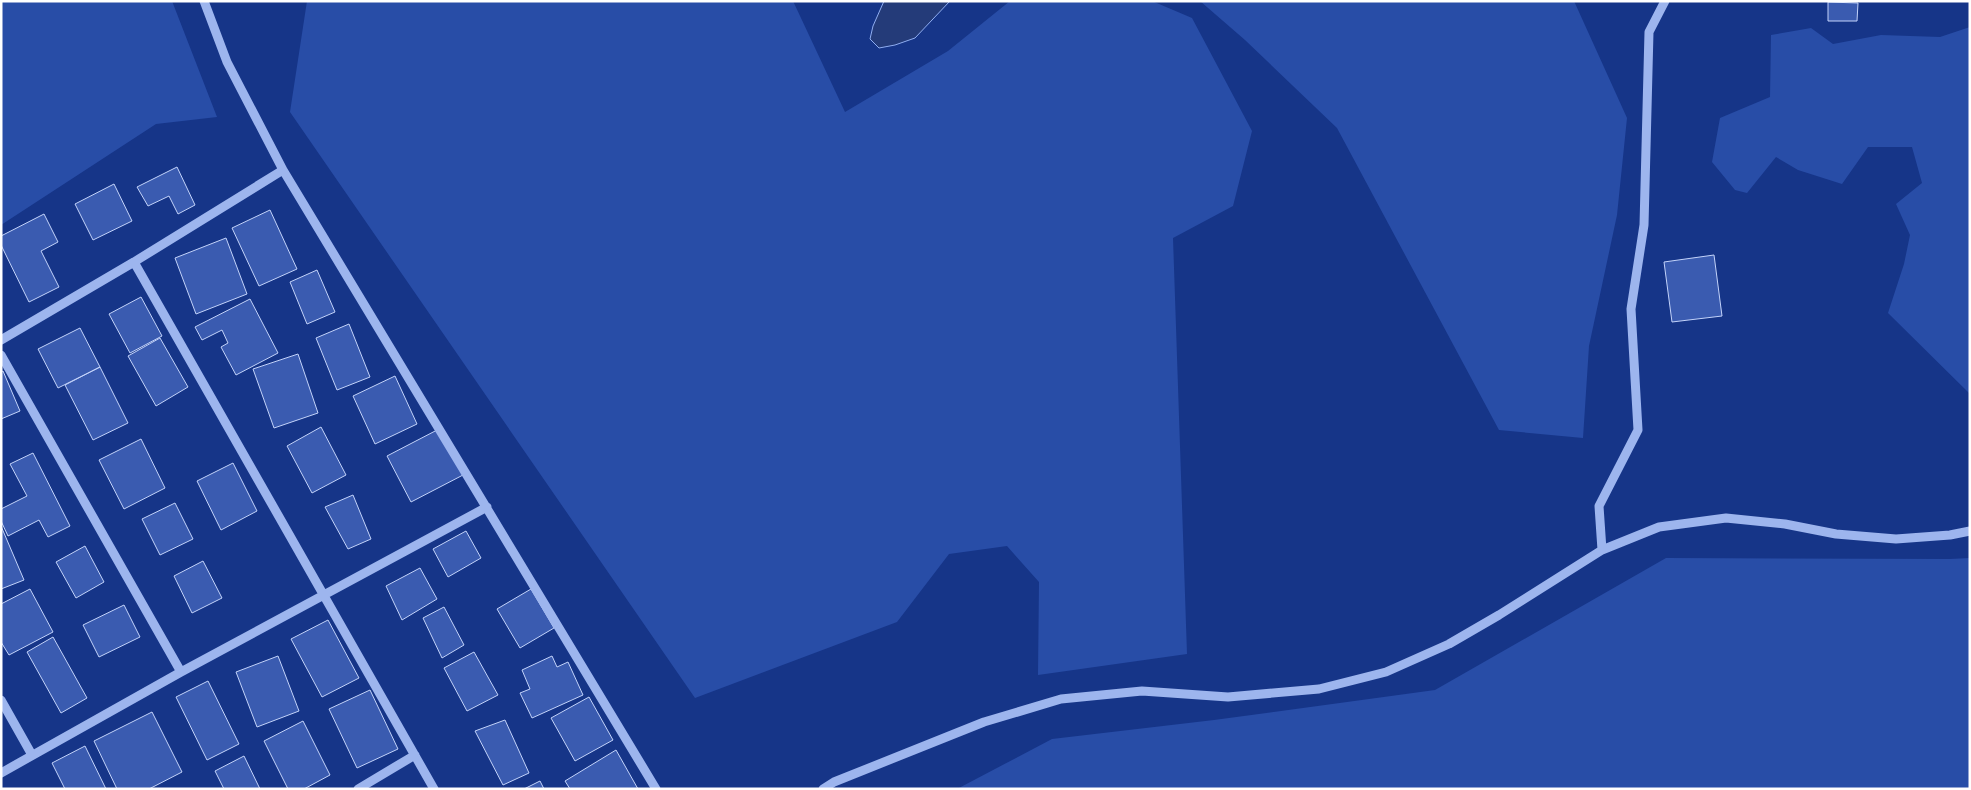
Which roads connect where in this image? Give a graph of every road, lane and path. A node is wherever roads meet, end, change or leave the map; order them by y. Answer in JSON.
{"nodes":[{"id":1,"x":204,"y":1,"type":"edge"},
{"id":2,"x":1665,"y":1,"type":"edge"},
{"id":3,"x":283,"y":170,"type":"junction"},
{"id":4,"x":134,"y":262,"type":"junction"},
{"id":5,"x":1,"y":340,"type":"edge"},
{"id":6,"x":1,"y":355,"type":"edge"},
{"id":7,"x":486,"y":507,"type":"junction"},
{"id":8,"x":1970,"y":531,"type":"edge"},
{"id":9,"x":1602,"y":550,"type":"junction"},
{"id":10,"x":324,"y":595,"type":"junction"},
{"id":11,"x":181,"y":672,"type":"junction"},
{"id":12,"x":1,"y":700,"type":"edge"},
{"id":13,"x":32,"y":755,"type":"junction"},
{"id":14,"x":415,"y":755,"type":"junction"},
{"id":15,"x":1,"y":773,"type":"edge"},
{"id":16,"x":358,"y":789,"type":"edge"},
{"id":17,"x":434,"y":789,"type":"edge"},
{"id":18,"x":656,"y":789,"type":"edge"},
{"id":19,"x":823,"y":789,"type":"edge"}],
"edges":[{"from":1,"to":3,"type":"street"},
{"from":2,"to":9,"type":"street"},
{"from":3,"to":4,"type":"street"},
{"from":3,"to":7,"type":"street"},
{"from":4,"to":5,"type":"street"},
{"from":4,"to":10,"type":"street"},
{"from":6,"to":11,"type":"street"},
{"from":7,"to":10,"type":"street"},
{"from":7,"to":18,"type":"street"},
{"from":8,"to":9,"type":"street"},
{"from":9,"to":19,"type":"street"},
{"from":10,"to":11,"type":"street"},
{"from":10,"to":14,"type":"street"},
{"from":11,"to":13,"type":"street"},
{"from":12,"to":13,"type":"street"},
{"from":13,"to":15,"type":"street"},
{"from":14,"to":16,"type":"street"},
{"from":14,"to":17,"type":"street"}]}
